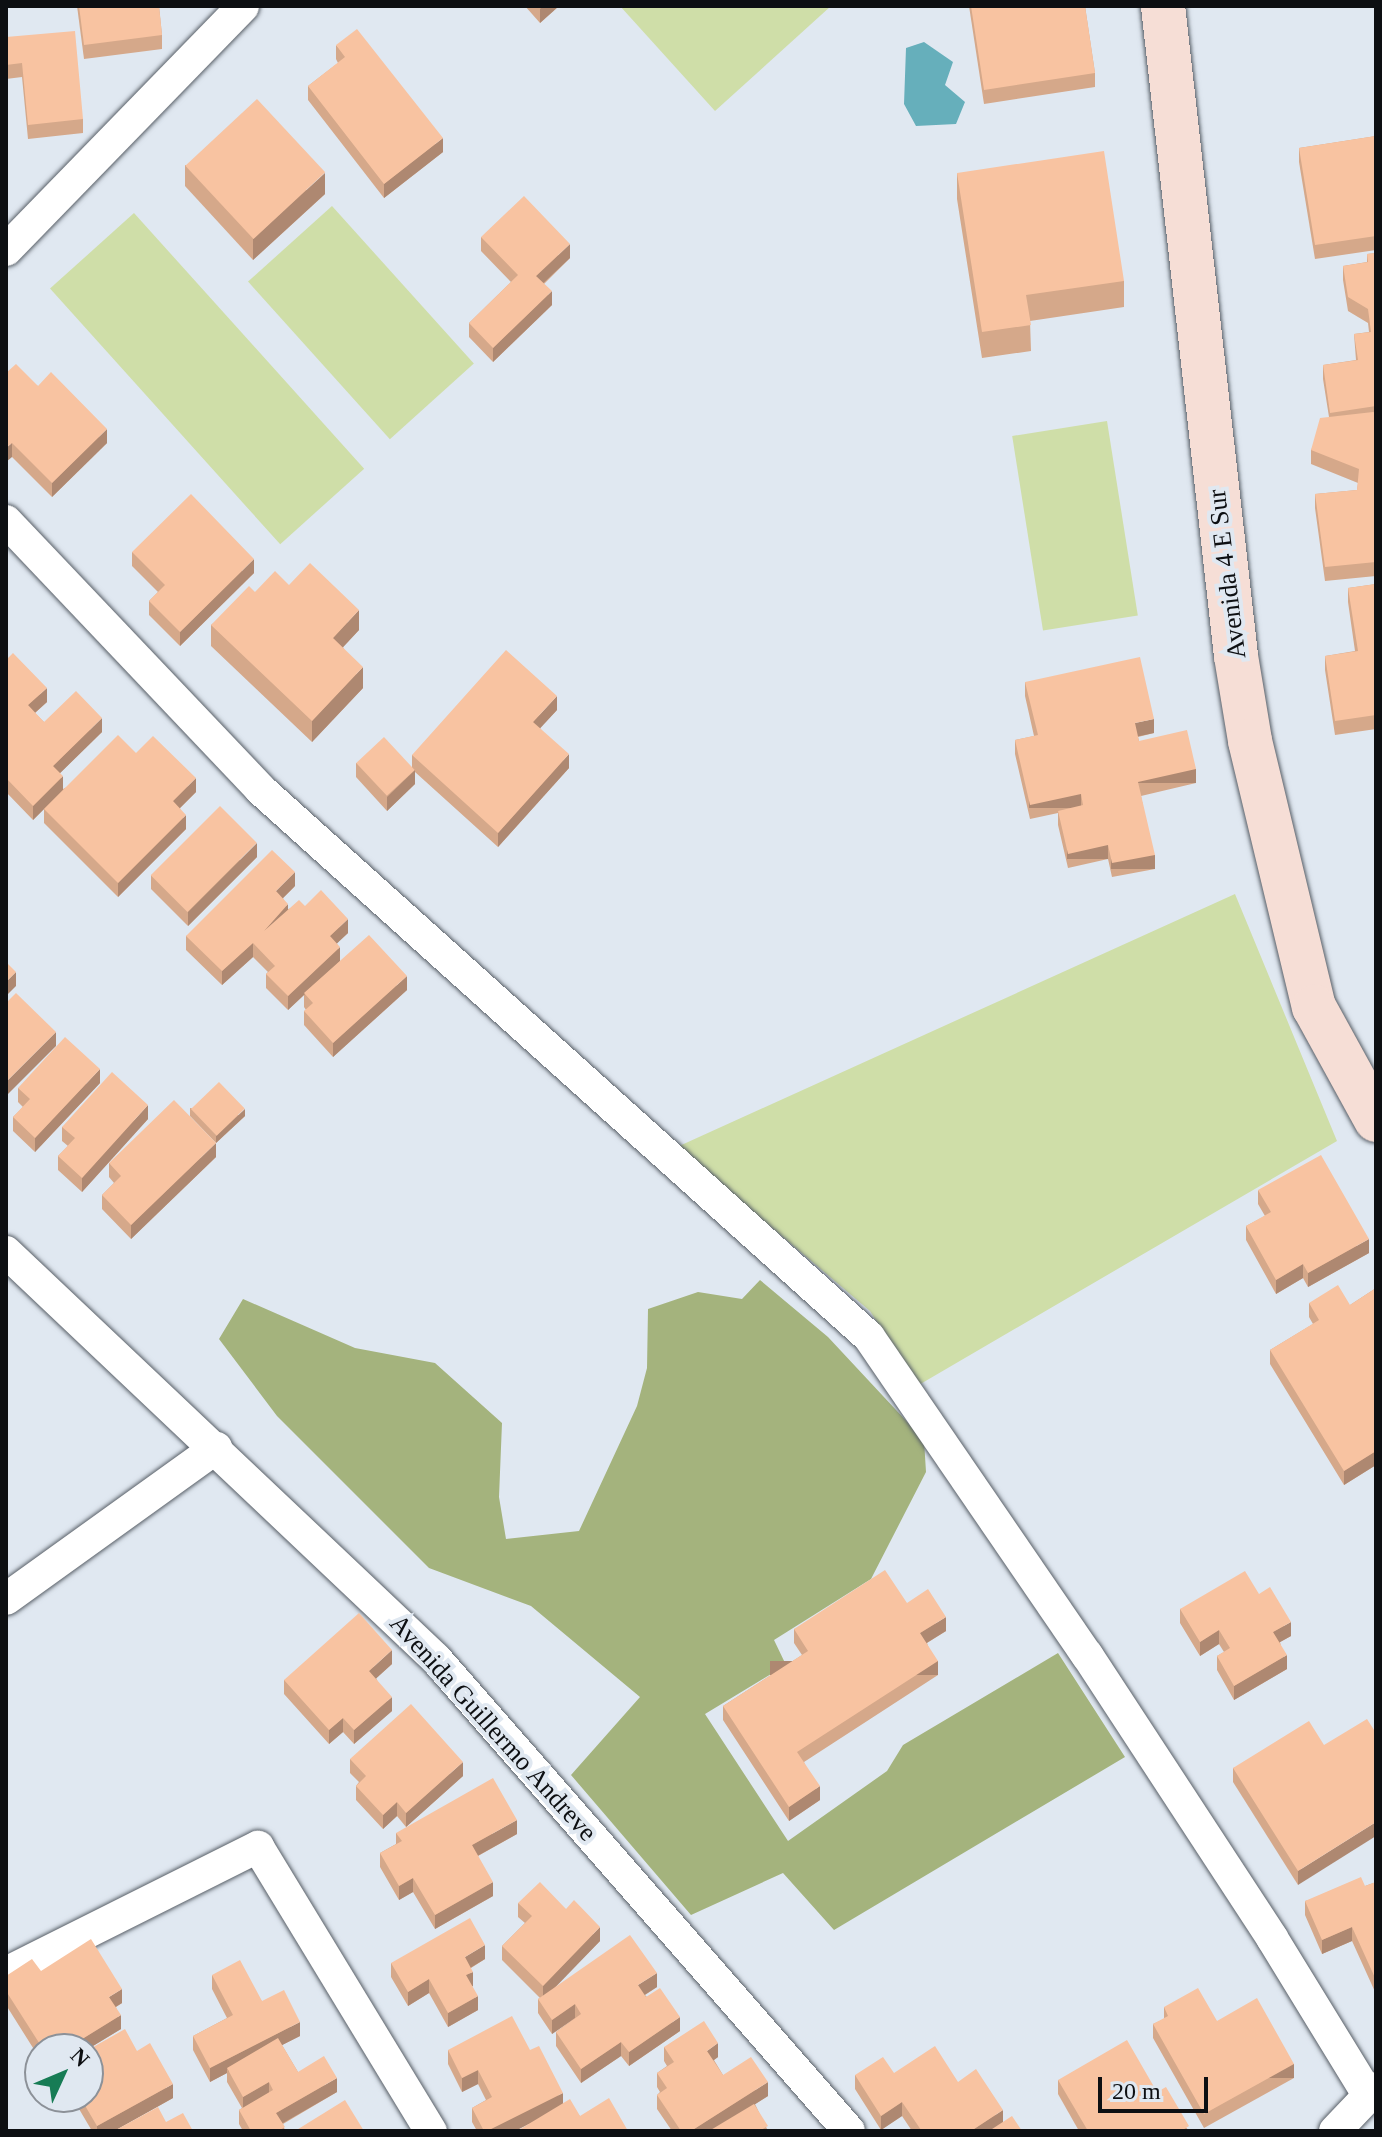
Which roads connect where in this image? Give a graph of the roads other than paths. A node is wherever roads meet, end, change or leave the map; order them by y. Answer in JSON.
{"nodes":[{"id":1,"x":243,"y":6,"type":"edge"},
{"id":2,"x":1163,"y":6,"type":"edge"},
{"id":3,"x":6,"y":250,"type":"edge"},
{"id":4,"x":6,"y":521,"type":"edge"},
{"id":5,"x":1376,"y":1120,"type":"edge"},
{"id":6,"x":6,"y":1252,"type":"edge"},
{"id":7,"x":216,"y":1448,"type":"junction"},
{"id":8,"x":6,"y":1599,"type":"edge"},
{"id":9,"x":6,"y":1973,"type":"edge"},
{"id":10,"x":1372,"y":2091,"type":"edge"},
{"id":11,"x":431,"y":2131,"type":"edge"},
{"id":12,"x":849,"y":2131,"type":"edge"},
{"id":13,"x":1335,"y":2131,"type":"edge"}],
"edges":[{"from":1,"to":3,"type":"street"},
{"from":2,"to":5,"type":"street","name":"Avenida 4 E Sur"},
{"from":4,"to":10,"type":"street"},
{"from":6,"to":7,"type":"street","name":"Avenida Guillermo Andreve"},
{"from":7,"to":8,"type":"street"},
{"from":7,"to":12,"type":"street","name":"Avenida Guillermo Andreve"},
{"from":9,"to":11,"type":"street"},
{"from":10,"to":13,"type":"street"}]}
